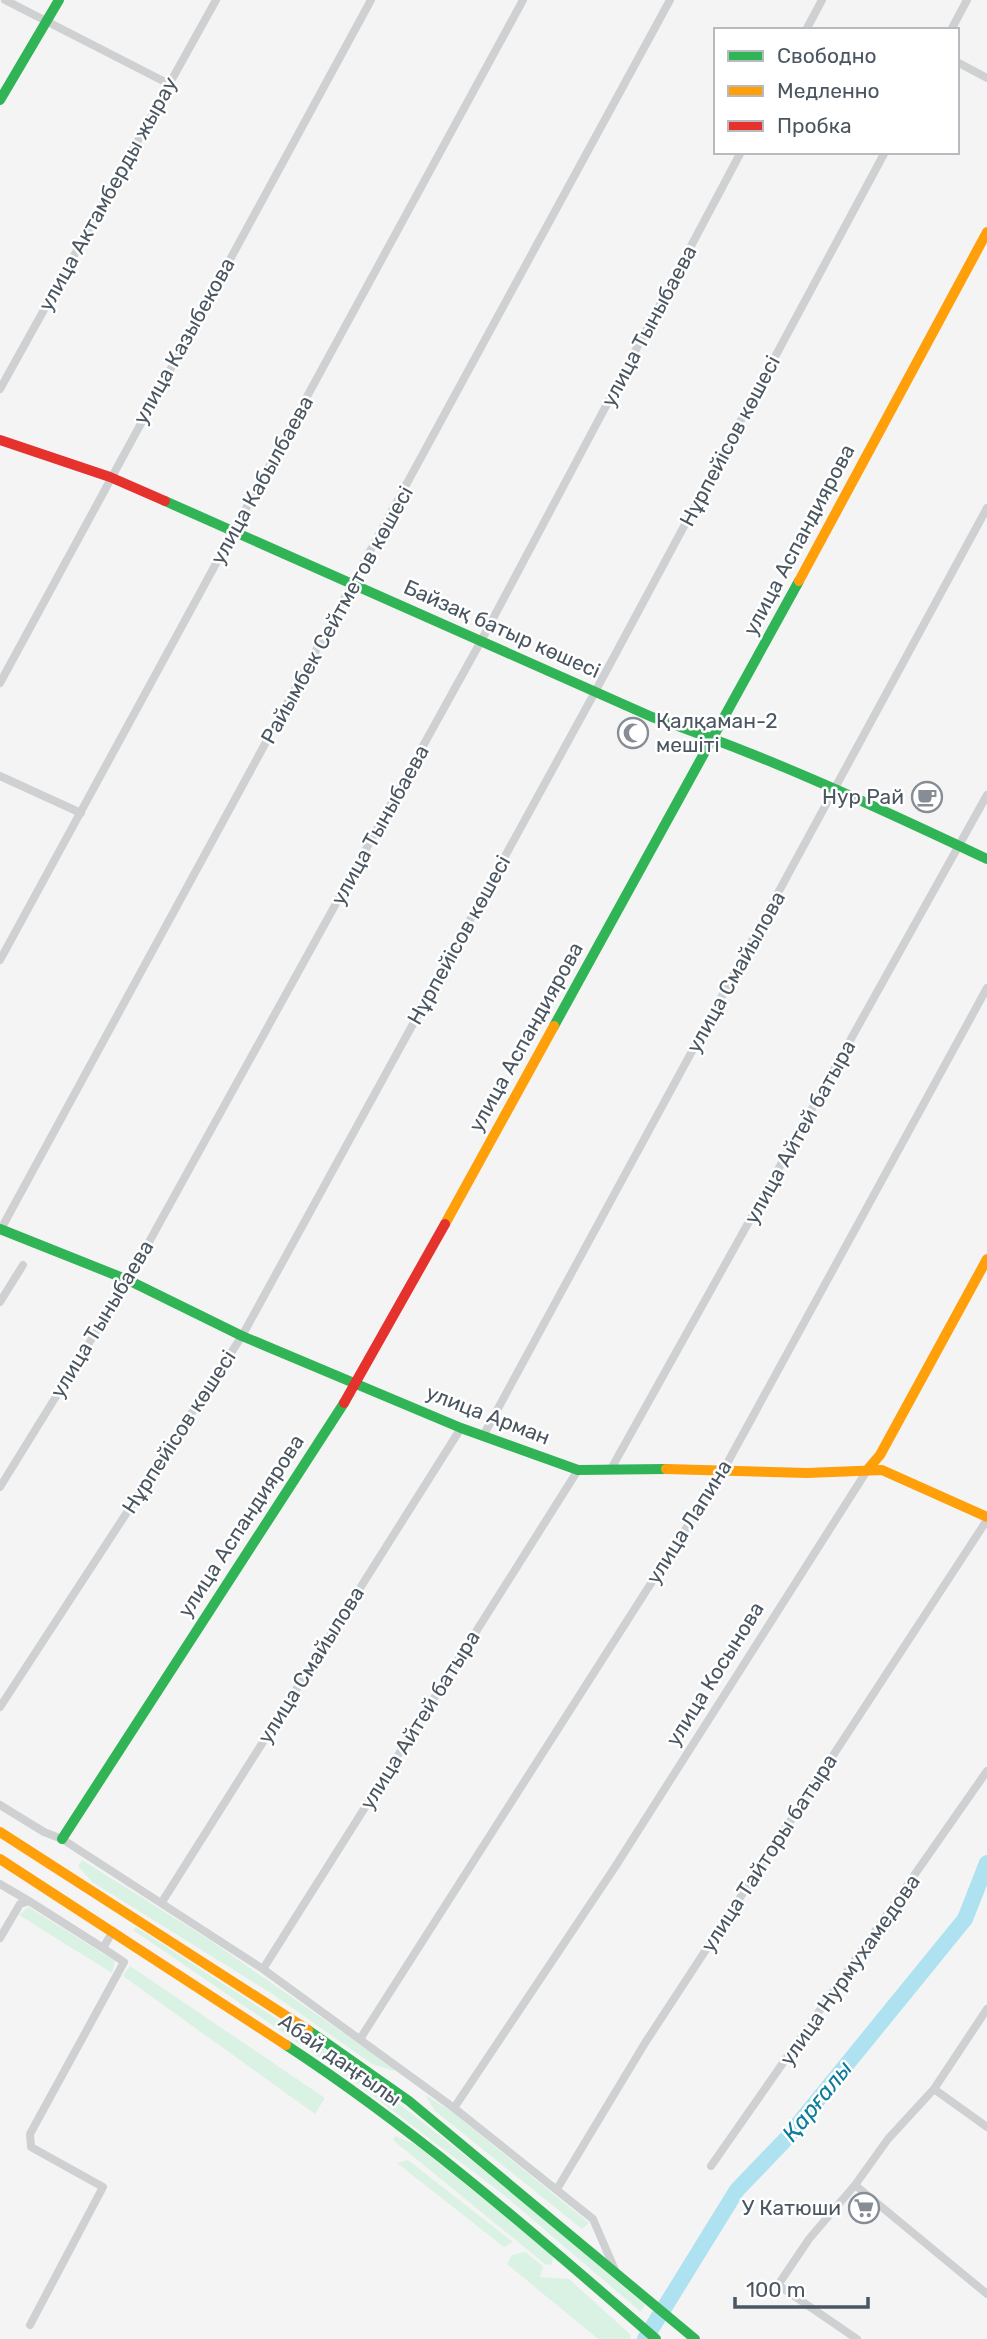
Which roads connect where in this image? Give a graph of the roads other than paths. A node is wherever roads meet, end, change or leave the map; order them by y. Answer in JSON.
{"nodes":[{"id":1,"x":5,"y":0,"type":"edge"},
{"id":2,"x":59,"y":0,"type":"edge"},
{"id":3,"x":216,"y":0,"type":"edge"},
{"id":4,"x":370,"y":0,"type":"edge"},
{"id":5,"x":523,"y":0,"type":"edge"},
{"id":6,"x":670,"y":0,"type":"edge"},
{"id":7,"x":822,"y":0,"type":"edge"},
{"id":8,"x":967,"y":0,"type":"edge"},
{"id":9,"x":47,"y":22,"type":"junction"},
{"id":10,"x":807,"y":28,"type":"edge"},
{"id":11,"x":952,"y":28,"type":"edge"},
{"id":12,"x":959,"y":63,"type":"edge"},
{"id":13,"x":987,"y":78,"type":"edge"},
{"id":14,"x":169,"y":84,"type":"junction"},
{"id":15,"x":0,"y":100,"type":"edge"},
{"id":16,"x":740,"y":154,"type":"edge"},
{"id":17,"x":884,"y":154,"type":"edge"},
{"id":18,"x":987,"y":232,"type":"edge"},
{"id":19,"x":0,"y":388,"type":"edge"},
{"id":20,"x":0,"y":440,"type":"edge"},
{"id":21,"x":110,"y":477,"type":"junction"},
{"id":22,"x":987,"y":508,"type":"edge"},
{"id":23,"x":234,"y":533,"type":"junction"},
{"id":24,"x":354,"y":584,"type":"junction"},
{"id":25,"x":481,"y":641,"type":"junction"},
{"id":26,"x":0,"y":683,"type":"edge"},
{"id":27,"x":595,"y":692,"type":"junction"},
{"id":28,"x":714,"y":738,"type":"junction"},
{"id":29,"x":0,"y":776,"type":"edge"},
{"id":30,"x":836,"y":788,"type":"junction"},
{"id":31,"x":987,"y":795,"type":"edge"},
{"id":32,"x":81,"y":813,"type":"junction"},
{"id":33,"x":960,"y":846,"type":"junction"},
{"id":34,"x":987,"y":859,"type":"edge"},
{"id":35,"x":0,"y":960,"type":"edge"},
{"id":36,"x":987,"y":988,"type":"edge"},
{"id":37,"x":1,"y":1229,"type":"edge"},
{"id":38,"x":987,"y":1259,"type":"edge"},
{"id":39,"x":23,"y":1265,"type":"dead end"},
{"id":40,"x":128,"y":1280,"type":"junction"},
{"id":41,"x":0,"y":1302,"type":"edge"},
{"id":42,"x":242,"y":1336,"type":"junction"},
{"id":43,"x":357,"y":1382,"type":"junction"},
{"id":44,"x":461,"y":1428,"type":"junction"},
{"id":45,"x":483,"y":1436,"type":"junction"},
{"id":46,"x":611,"y":1469,"type":"junction"},
{"id":47,"x":724,"y":1469,"type":"junction"},
{"id":48,"x":868,"y":1469,"type":"junction"},
{"id":49,"x":578,"y":1470,"type":"junction"},
{"id":50,"x":0,"y":1487,"type":"edge"},
{"id":51,"x":987,"y":1518,"type":"edge"},
{"id":52,"x":0,"y":1707,"type":"edge"},
{"id":53,"x":987,"y":1771,"type":"edge"},
{"id":54,"x":0,"y":1805,"type":"edge"},
{"id":55,"x":0,"y":1832,"type":"edge"},
{"id":56,"x":62,"y":1839,"type":"junction"},
{"id":57,"x":0,"y":1859,"type":"edge"},
{"id":58,"x":0,"y":1884,"type":"edge"},
{"id":59,"x":29,"y":1901,"type":"junction"},
{"id":60,"x":162,"y":1902,"type":"junction"},
{"id":61,"x":113,"y":1931,"type":"junction"},
{"id":62,"x":0,"y":1938,"type":"edge"},
{"id":63,"x":103,"y":1948,"type":"junction"},
{"id":64,"x":263,"y":1969,"type":"junction"},
{"id":65,"x":987,"y":2009,"type":"edge"},
{"id":66,"x":360,"y":2039,"type":"junction"},
{"id":67,"x":934,"y":2089,"type":"junction"},
{"id":68,"x":454,"y":2108,"type":"junction"},
{"id":69,"x":987,"y":2127,"type":"edge"},
{"id":70,"x":711,"y":2166,"type":"dead end"},
{"id":71,"x":855,"y":2185,"type":"junction"},
{"id":72,"x":557,"y":2189,"type":"junction"},
{"id":73,"x":615,"y":2270,"type":"junction"},
{"id":74,"x":987,"y":2294,"type":"edge"},
{"id":75,"x":30,"y":2325,"type":"dead end"},
{"id":76,"x":656,"y":2339,"type":"edge"},
{"id":77,"x":695,"y":2339,"type":"edge"},
{"id":78,"x":857,"y":2339,"type":"edge"}],
"edges":[{"from":1,"to":9,"type":"street"},
{"from":2,"to":9,"type":"street"},
{"from":3,"to":14,"type":"street","name":"улица Актамберды жырау"},
{"from":4,"to":21,"type":"street","name":"улица Казыбекова"},
{"from":5,"to":23,"type":"street","name":"улица Кабылбаева"},
{"from":6,"to":24,"type":"street","name":"Райымбек Сейтметов көшесі"},
{"from":7,"to":10,"type":"street"},
{"from":8,"to":11,"type":"street"},
{"from":9,"to":14,"type":"street"},
{"from":9,"to":15,"type":"street"},
{"from":12,"to":13,"type":"street"},
{"from":14,"to":19,"type":"street","name":"улица Актамберды жырау"},
{"from":16,"to":25,"type":"street","name":"улица Тыныбаева"},
{"from":17,"to":27,"type":"street","name":"Нұрпейісов көшесі"},
{"from":18,"to":28,"type":"street","name":"улица Аспандиярова"},
{"from":20,"to":21,"type":"street","name":"Байзақ батыр көшесі"},
{"from":21,"to":23,"type":"street","name":"Байзақ батыр көшесі"},
{"from":21,"to":26,"type":"street","name":"улица Казыбекова"},
{"from":22,"to":30,"type":"street","name":"улица Смайылова"},
{"from":23,"to":24,"type":"street","name":"Байзақ батыр көшесі"},
{"from":23,"to":32,"type":"street","name":"улица Кабылбаева"},
{"from":24,"to":25,"type":"street","name":"Байзақ батыр көшесі"},
{"from":24,"to":37,"type":"street","name":"Райымбек Сейтметов көшесі"},
{"from":25,"to":27,"type":"street","name":"Байзақ батыр көшесі"},
{"from":25,"to":40,"type":"street","name":"улица Тыныбаева"},
{"from":27,"to":28,"type":"street","name":"Байзақ батыр көшесі"},
{"from":27,"to":42,"type":"street","name":"Нұрпейісов көшесі"},
{"from":28,"to":30,"type":"street","name":"Байзақ батыр көшесі"},
{"from":28,"to":43,"type":"street","name":"улица Аспандиярова"},
{"from":29,"to":32,"type":"street"},
{"from":30,"to":33,"type":"street","name":"Байзақ батыр көшесі"},
{"from":30,"to":45,"type":"street","name":"улица Смайылова"},
{"from":31,"to":33,"type":"street","name":"улица Айтей батыра"},
{"from":32,"to":35,"type":"street","name":"улица Кабылбаева"},
{"from":33,"to":34,"type":"street","name":"Байзақ батыр көшесі"},
{"from":33,"to":46,"type":"street","name":"улица Айтей батыра"},
{"from":36,"to":47,"type":"street","name":"улица Лапина"},
{"from":37,"to":40,"type":"street","name":"улица Арман"},
{"from":38,"to":48,"type":"street","name":"улица Косынова"},
{"from":39,"to":41,"type":"street"},
{"from":40,"to":42,"type":"street","name":"улица Арман"},
{"from":40,"to":50,"type":"street","name":"улица Тыныбаева"},
{"from":42,"to":43,"type":"street","name":"улица Арман"},
{"from":42,"to":52,"type":"street","name":"Нұрпейісов көшесі"},
{"from":43,"to":44,"type":"street","name":"улица Арман"},
{"from":43,"to":56,"type":"street","name":"улица Аспандиярова"},
{"from":44,"to":45,"type":"street","name":"улица Арман"},
{"from":44,"to":60,"type":"street","name":"улица Смайылова"},
{"from":45,"to":49,"type":"street","name":"улица Арман"},
{"from":46,"to":47,"type":"street","name":"улица Арман"},
{"from":46,"to":49,"type":"street","name":"улица Арман"},
{"from":47,"to":48,"type":"street","name":"улица Арман"},
{"from":47,"to":66,"type":"street","name":"улица Лапина"},
{"from":48,"to":51,"type":"street","name":"улица Арман"},
{"from":48,"to":68,"type":"street","name":"улица Косынова"},
{"from":49,"to":64,"type":"street","name":"улица Айтей батыра"},
{"from":51,"to":72,"type":"street","name":"улица Тайторы батыра"},
{"from":53,"to":70,"type":"street","name":"улица Нурмухамедова"},
{"from":54,"to":56,"type":"street"},
{"from":55,"to":73,"type":"street","name":"Абай даңғылы"},
{"from":56,"to":60,"type":"street"},
{"from":57,"to":61,"type":"street","name":"Абай даңғылы"},
{"from":58,"to":59,"type":"street"},
{"from":59,"to":62,"type":"street"},
{"from":59,"to":63,"type":"street"},
{"from":60,"to":64,"type":"street"},
{"from":61,"to":63,"type":"street"},
{"from":61,"to":76,"type":"street","name":"Абай даңғылы"},
{"from":63,"to":75,"type":"street"},
{"from":64,"to":66,"type":"street"},
{"from":65,"to":67,"type":"street"},
{"from":66,"to":68,"type":"street"},
{"from":67,"to":69,"type":"street"},
{"from":67,"to":71,"type":"street"},
{"from":68,"to":72,"type":"street"},
{"from":71,"to":74,"type":"street"},
{"from":71,"to":78,"type":"street"},
{"from":72,"to":73,"type":"street"},
{"from":73,"to":77,"type":"street","name":"Абай даңғылы"}]}
